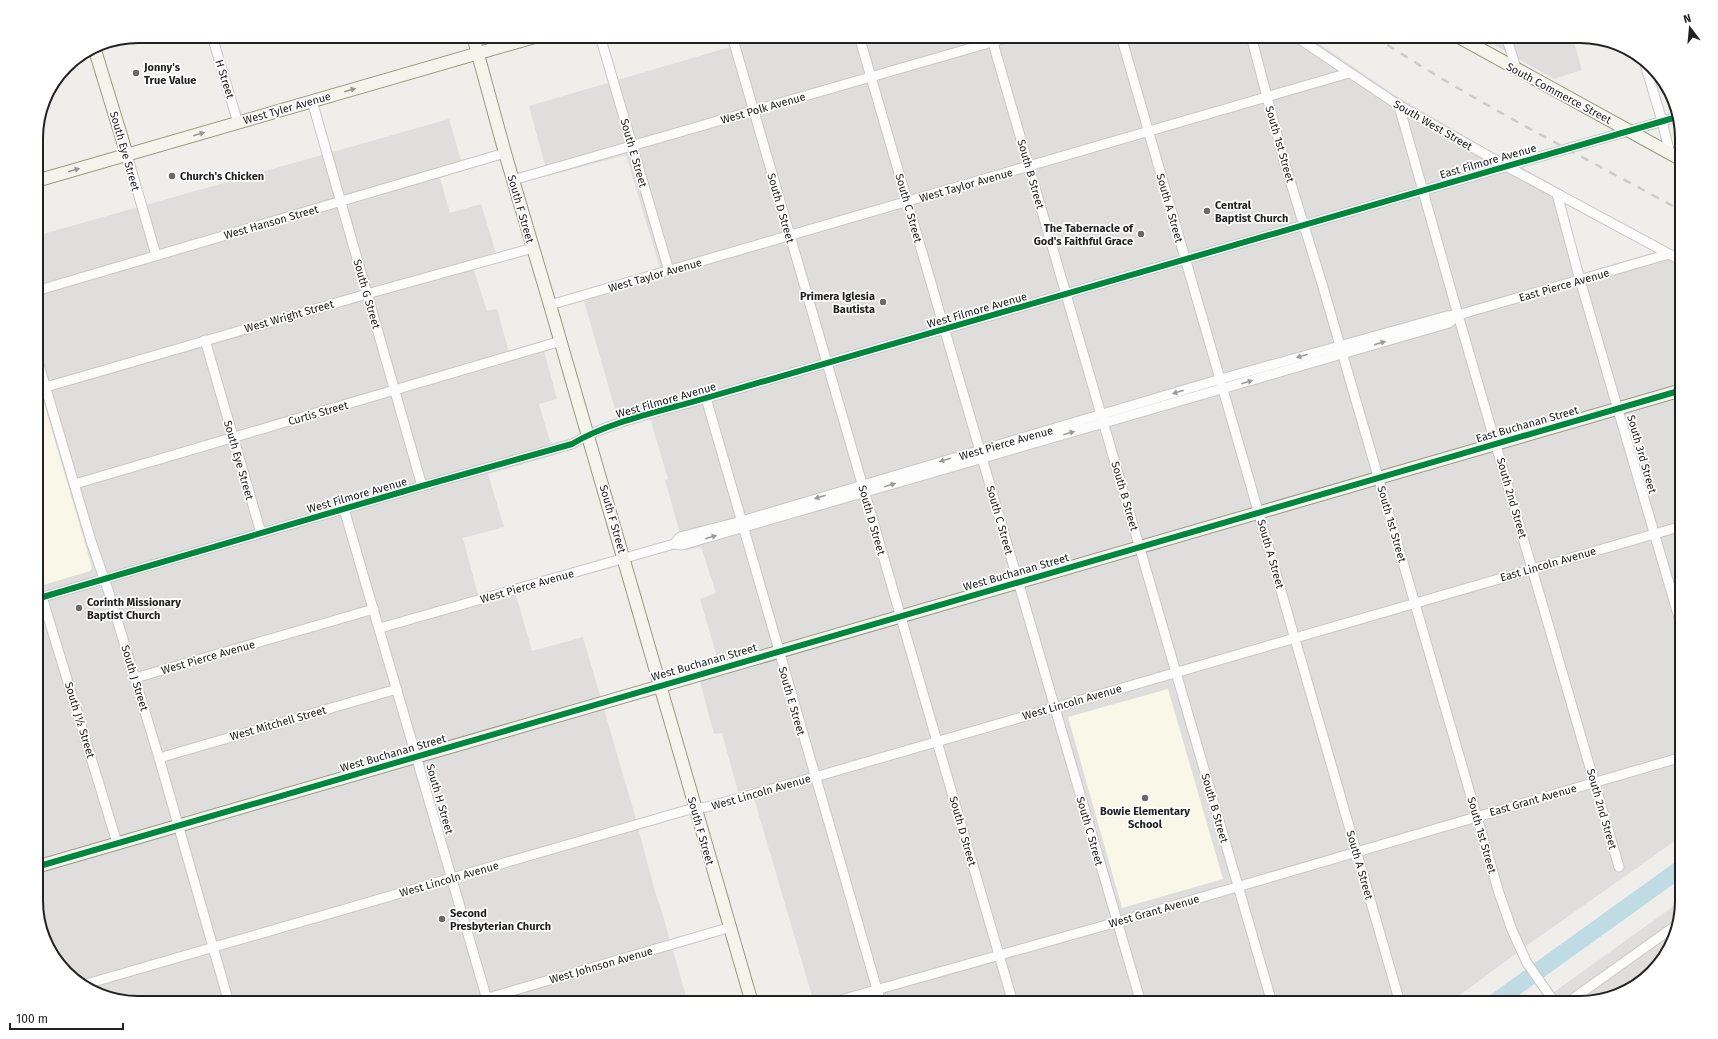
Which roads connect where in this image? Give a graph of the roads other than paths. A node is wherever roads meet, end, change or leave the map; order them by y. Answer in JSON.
{"nodes":[{"id":1,"x":214,"y":43,"type":"edge"},
{"id":2,"x":475,"y":43,"type":"edge"},
{"id":3,"x":515,"y":43,"type":"edge"},
{"id":4,"x":602,"y":43,"type":"edge"},
{"id":5,"x":734,"y":43,"type":"edge"},
{"id":6,"x":861,"y":43,"type":"edge"},
{"id":7,"x":979,"y":43,"type":"edge"},
{"id":8,"x":993,"y":43,"type":"edge"},
{"id":9,"x":1123,"y":43,"type":"edge"},
{"id":10,"x":1253,"y":43,"type":"edge"},
{"id":11,"x":1306,"y":43,"type":"edge"},
{"id":12,"x":1468,"y":43,"type":"edge"},
{"id":13,"x":1508,"y":43,"type":"edge"},
{"id":14,"x":96,"y":53,"type":"edge"},
{"id":15,"x":478,"y":54,"type":"junction"},
{"id":16,"x":1517,"y":71,"type":"junction"},
{"id":17,"x":1647,"y":71,"type":"edge"},
{"id":18,"x":1349,"y":73,"type":"junction"},
{"id":19,"x":871,"y":77,"type":"junction"},
{"id":20,"x":1267,"y":98,"type":"junction"},
{"id":21,"x":312,"y":101,"type":"junction"},
{"id":22,"x":1399,"y":106,"type":"junction"},
{"id":23,"x":754,"y":111,"type":"junction"},
{"id":24,"x":1673,"y":118,"type":"edge"},
{"id":25,"x":1662,"y":121,"type":"junction"},
{"id":26,"x":238,"y":123,"type":"junction"},
{"id":27,"x":1629,"y":131,"type":"junction"},
{"id":28,"x":1148,"y":132,"type":"junction"},
{"id":29,"x":632,"y":147,"type":"junction"},
{"id":30,"x":505,"y":153,"type":"junction"},
{"id":31,"x":1670,"y":154,"type":"junction"},
{"id":32,"x":127,"y":155,"type":"junction"},
{"id":33,"x":1675,"y":156,"type":"edge"},
{"id":34,"x":1506,"y":166,"type":"junction"},
{"id":35,"x":1029,"y":167,"type":"junction"},
{"id":36,"x":43,"y":179,"type":"edge"},
{"id":37,"x":513,"y":180,"type":"junction"},
{"id":38,"x":1422,"y":190,"type":"junction"},
{"id":39,"x":1557,"y":194,"type":"junction"},
{"id":40,"x":341,"y":201,"type":"junction"},
{"id":41,"x":908,"y":202,"type":"junction"},
{"id":42,"x":1304,"y":225,"type":"junction"},
{"id":43,"x":789,"y":236,"type":"junction"},
{"id":44,"x":533,"y":248,"type":"junction"},
{"id":45,"x":1669,"y":254,"type":"junction"},
{"id":46,"x":156,"y":255,"type":"junction"},
{"id":47,"x":1675,"y":257,"type":"edge"},
{"id":48,"x":1185,"y":260,"type":"junction"},
{"id":49,"x":669,"y":271,"type":"junction"},
{"id":50,"x":1580,"y":280,"type":"junction"},
{"id":51,"x":43,"y":289,"type":"edge"},
{"id":52,"x":367,"y":294,"type":"junction"},
{"id":53,"x":1066,"y":294,"type":"junction"},
{"id":54,"x":550,"y":305,"type":"junction"},
{"id":55,"x":1458,"y":315,"type":"junction"},
{"id":56,"x":945,"y":330,"type":"junction"},
{"id":57,"x":205,"y":340,"type":"junction"},
{"id":58,"x":561,"y":341,"type":"junction"},
{"id":59,"x":1341,"y":350,"type":"junction"},
{"id":60,"x":826,"y":364,"type":"junction"},
{"id":61,"x":43,"y":377,"type":"edge"},
{"id":62,"x":1222,"y":384,"type":"junction"},
{"id":63,"x":46,"y":387,"type":"junction"},
{"id":64,"x":395,"y":391,"type":"junction"},
{"id":65,"x":1675,"y":392,"type":"edge"},
{"id":66,"x":706,"y":398,"type":"junction"},
{"id":67,"x":1618,"y":408,"type":"junction"},
{"id":68,"x":1103,"y":419,"type":"junction"},
{"id":69,"x":588,"y":434,"type":"junction"},
{"id":70,"x":233,"y":438,"type":"junction"},
{"id":71,"x":1496,"y":443,"type":"junction"},
{"id":72,"x":981,"y":454,"type":"junction"},
{"id":73,"x":1378,"y":478,"type":"junction"},
{"id":74,"x":75,"y":484,"type":"junction"},
{"id":75,"x":422,"y":486,"type":"junction"},
{"id":76,"x":863,"y":488,"type":"junction"},
{"id":77,"x":344,"y":509,"type":"junction"},
{"id":78,"x":1258,"y":512,"type":"junction"},
{"id":79,"x":742,"y":524,"type":"junction"},
{"id":80,"x":1675,"y":528,"type":"edge"},
{"id":81,"x":261,"y":533,"type":"junction"},
{"id":82,"x":1654,"y":533,"type":"junction"},
{"id":83,"x":1139,"y":547,"type":"junction"},
{"id":84,"x":624,"y":558,"type":"junction"},
{"id":85,"x":1533,"y":569,"type":"junction"},
{"id":86,"x":104,"y":578,"type":"junction"},
{"id":87,"x":1017,"y":582,"type":"junction"},
{"id":88,"x":43,"y":597,"type":"edge"},
{"id":89,"x":1414,"y":602,"type":"junction"},
{"id":90,"x":1675,"y":604,"type":"edge"},
{"id":91,"x":374,"y":609,"type":"junction"},
{"id":92,"x":43,"y":611,"type":"edge"},
{"id":93,"x":900,"y":616,"type":"junction"},
{"id":94,"x":380,"y":628,"type":"junction"},
{"id":95,"x":1294,"y":637,"type":"junction"},
{"id":96,"x":778,"y":651,"type":"junction"},
{"id":97,"x":1175,"y":672,"type":"junction"},
{"id":98,"x":135,"y":678,"type":"junction"},
{"id":99,"x":659,"y":685,"type":"junction"},
{"id":100,"x":397,"y":689,"type":"junction"},
{"id":101,"x":1054,"y":707,"type":"junction"},
{"id":102,"x":937,"y":741,"type":"junction"},
{"id":103,"x":417,"y":756,"type":"junction"},
{"id":104,"x":159,"y":758,"type":"junction"},
{"id":105,"x":1675,"y":759,"type":"edge"},
{"id":106,"x":815,"y":777,"type":"junction"},
{"id":107,"x":1595,"y":782,"type":"junction"},
{"id":108,"x":694,"y":808,"type":"junction"},
{"id":109,"x":1477,"y":816,"type":"junction"},
{"id":110,"x":178,"y":826,"type":"junction"},
{"id":111,"x":117,"y":843,"type":"junction"},
{"id":112,"x":1356,"y":852,"type":"junction"},
{"id":113,"x":43,"y":865,"type":"edge"},
{"id":114,"x":1619,"y":867,"type":"dead end"},
{"id":115,"x":452,"y":877,"type":"junction"},
{"id":116,"x":1238,"y":886,"type":"junction"},
{"id":117,"x":1117,"y":922,"type":"junction"},
{"id":118,"x":731,"y":927,"type":"junction"},
{"id":119,"x":1671,"y":929,"type":"edge"},
{"id":120,"x":213,"y":948,"type":"junction"},
{"id":121,"x":999,"y":955,"type":"junction"},
{"id":122,"x":91,"y":983,"type":"edge"},
{"id":123,"x":877,"y":990,"type":"junction"},
{"id":124,"x":227,"y":996,"type":"edge"},
{"id":125,"x":487,"y":996,"type":"edge"},
{"id":126,"x":504,"y":996,"type":"edge"},
{"id":127,"x":750,"y":996,"type":"edge"},
{"id":128,"x":855,"y":996,"type":"edge"},
{"id":129,"x":879,"y":996,"type":"edge"},
{"id":130,"x":1011,"y":996,"type":"edge"},
{"id":131,"x":1139,"y":996,"type":"edge"},
{"id":132,"x":1270,"y":996,"type":"edge"},
{"id":133,"x":1398,"y":996,"type":"edge"},
{"id":134,"x":1550,"y":996,"type":"edge"},
{"id":135,"x":1577,"y":996,"type":"edge"}],
"edges":[{"from":1,"to":26,"type":"street","name":"H Street"},
{"from":2,"to":15,"type":"street","name":"South F Street"},
{"from":3,"to":15,"type":"street","name":"West Tyler Avenue"},
{"from":4,"to":29,"type":"street","name":"South E Street"},
{"from":5,"to":23,"type":"street","name":"South D Street"},
{"from":6,"to":19,"type":"street","name":"South C Street"},
{"from":7,"to":19,"type":"street","name":"West Polk Avenue"},
{"from":8,"to":35,"type":"street","name":"South B Street"},
{"from":9,"to":28,"type":"street","name":"South A Street"},
{"from":10,"to":20,"type":"street","name":"South 1st Street"},
{"from":11,"to":18,"type":"street","name":"South West Street"},
{"from":12,"to":16,"type":"street","name":"South Commerce Street"},
{"from":13,"to":16,"type":"street"},
{"from":14,"to":32,"type":"street","name":"South Eye Street"},
{"from":21,"to":15,"type":"street","name":"West Tyler Avenue","one_way":true},
{"from":15,"to":30,"type":"street","name":"South F Street"},
{"from":16,"to":27,"type":"street","name":"South Commerce Street"},
{"from":17,"to":25,"type":"street"},
{"from":18,"to":20,"type":"street","name":"West Taylor Avenue"},
{"from":18,"to":22,"type":"street","name":"South West Street"},
{"from":19,"to":23,"type":"street","name":"West Polk Avenue"},
{"from":19,"to":41,"type":"street","name":"South C Street"},
{"from":20,"to":28,"type":"street","name":"West Taylor Avenue"},
{"from":20,"to":42,"type":"street","name":"South 1st Street"},
{"from":21,"to":26,"type":"street","name":"West Tyler Avenue"},
{"from":21,"to":40,"type":"street","name":"South G Street"},
{"from":22,"to":34,"type":"street","name":"South West Street"},
{"from":22,"to":38,"type":"street","name":"South 2nd Street"},
{"from":23,"to":29,"type":"street","name":"West Polk Avenue"},
{"from":23,"to":43,"type":"street","name":"South D Street"},
{"from":24,"to":25,"type":"street","name":"East Filmore Avenue"},
{"from":25,"to":27,"type":"street","name":"East Filmore Avenue"},
{"from":25,"to":31,"type":"street"},
{"from":32,"to":26,"type":"street","name":"West Tyler Avenue","one_way":true},
{"from":27,"to":31,"type":"street","name":"South Commerce Street"},
{"from":27,"to":34,"type":"street","name":"East Filmore Avenue"},
{"from":28,"to":35,"type":"street","name":"West Taylor Avenue"},
{"from":28,"to":48,"type":"street","name":"South A Street"},
{"from":29,"to":37,"type":"street","name":"West Polk Avenue"},
{"from":29,"to":49,"type":"street","name":"South E Street"},
{"from":30,"to":37,"type":"street","name":"South F Street"},
{"from":30,"to":40,"type":"street","name":"West Hanson Street"},
{"from":31,"to":33,"type":"street","name":"South Commerce Street"},
{"from":36,"to":32,"type":"street","name":"West Tyler Avenue","one_way":true},
{"from":32,"to":46,"type":"street","name":"South Eye Street"},
{"from":34,"to":38,"type":"street","name":"East Filmore Avenue"},
{"from":34,"to":39,"type":"street","name":"South West Street"},
{"from":35,"to":41,"type":"street","name":"West Taylor Avenue"},
{"from":35,"to":53,"type":"street","name":"South B Street"},
{"from":37,"to":44,"type":"street","name":"South F Street"},
{"from":38,"to":42,"type":"street","name":"East Filmore Avenue"},
{"from":38,"to":55,"type":"street","name":"South 2nd Street"},
{"from":39,"to":45,"type":"street","name":"South West Street"},
{"from":39,"to":50,"type":"street","name":"South 3rd Street"},
{"from":40,"to":46,"type":"street","name":"West Hanson Street"},
{"from":40,"to":52,"type":"street","name":"South G Street"},
{"from":41,"to":43,"type":"street","name":"West Taylor Avenue"},
{"from":41,"to":56,"type":"street","name":"South C Street"},
{"from":42,"to":48,"type":"street","name":"West Filmore Avenue"},
{"from":42,"to":59,"type":"street","name":"South 1st Street"},
{"from":43,"to":49,"type":"street","name":"West Taylor Avenue"},
{"from":43,"to":60,"type":"street","name":"South D Street"},
{"from":44,"to":52,"type":"street","name":"West Wright Street"},
{"from":44,"to":54,"type":"street","name":"South F Street"},
{"from":45,"to":47,"type":"street","name":"South West Street"},
{"from":45,"to":50,"type":"street","name":"East Pierce Avenue"},
{"from":46,"to":51,"type":"street","name":"West Hanson Street"},
{"from":48,"to":53,"type":"street","name":"West Filmore Avenue"},
{"from":48,"to":62,"type":"street","name":"South A Street"},
{"from":49,"to":54,"type":"street","name":"West Taylor Avenue"},
{"from":50,"to":55,"type":"street","name":"East Pierce Avenue"},
{"from":50,"to":67,"type":"street","name":"South 3rd Street"},
{"from":52,"to":57,"type":"street","name":"West Wright Street"},
{"from":52,"to":64,"type":"street","name":"South G Street"},
{"from":53,"to":56,"type":"street","name":"West Filmore Avenue"},
{"from":53,"to":68,"type":"street","name":"South B Street"},
{"from":54,"to":58,"type":"street","name":"South F Street"},
{"from":55,"to":59,"type":"street","name":"East Pierce Avenue"},
{"from":55,"to":71,"type":"street","name":"South 2nd Street"},
{"from":56,"to":60,"type":"street","name":"West Filmore Avenue"},
{"from":56,"to":72,"type":"street","name":"South C Street"},
{"from":57,"to":63,"type":"street","name":"West Wright Street"},
{"from":57,"to":70,"type":"street","name":"South Eye Street"},
{"from":58,"to":64,"type":"street","name":"Curtis Street"},
{"from":58,"to":69,"type":"street","name":"South F Street"},
{"from":59,"to":62,"type":"street","name":"West Pierce Avenue"},
{"from":59,"to":73,"type":"street","name":"South 1st Street"},
{"from":60,"to":66,"type":"street","name":"West Filmore Avenue"},
{"from":60,"to":76,"type":"street","name":"South D Street"},
{"from":61,"to":63,"type":"street","name":"South J Street"},
{"from":62,"to":68,"type":"street","name":"West Pierce Avenue"},
{"from":62,"to":78,"type":"street","name":"South A Street"},
{"from":63,"to":74,"type":"street","name":"South J Street"},
{"from":64,"to":70,"type":"street","name":"Curtis Street"},
{"from":64,"to":75,"type":"street","name":"South G Street"},
{"from":65,"to":67,"type":"street","name":"East Buchanan Street"},
{"from":66,"to":69,"type":"street","name":"West Filmore Avenue"},
{"from":66,"to":79,"type":"street","name":"South E Street"},
{"from":67,"to":71,"type":"street","name":"East Buchanan Street"},
{"from":67,"to":82,"type":"street","name":"South 3rd Street"},
{"from":68,"to":72,"type":"street","name":"West Pierce Avenue"},
{"from":68,"to":83,"type":"street","name":"South B Street"},
{"from":69,"to":75,"type":"street","name":"West Filmore Avenue"},
{"from":69,"to":84,"type":"street","name":"South F Street"},
{"from":70,"to":74,"type":"street","name":"Curtis Street"},
{"from":70,"to":81,"type":"street","name":"South Eye Street"},
{"from":71,"to":73,"type":"street","name":"East Buchanan Street"},
{"from":71,"to":85,"type":"street","name":"South 2nd Street"},
{"from":72,"to":76,"type":"street","name":"West Pierce Avenue"},
{"from":72,"to":87,"type":"street","name":"South C Street"},
{"from":73,"to":78,"type":"street","name":"West Buchanan Street"},
{"from":73,"to":89,"type":"street","name":"South 1st Street"},
{"from":74,"to":86,"type":"street","name":"South J Street"},
{"from":75,"to":77,"type":"street","name":"West Filmore Avenue"},
{"from":76,"to":79,"type":"street","name":"West Pierce Avenue"},
{"from":76,"to":93,"type":"street","name":"South D Street"},
{"from":77,"to":81,"type":"street","name":"West Filmore Avenue"},
{"from":77,"to":91,"type":"street","name":"South H Street"},
{"from":78,"to":83,"type":"street","name":"West Buchanan Street"},
{"from":78,"to":95,"type":"street","name":"South A Street"},
{"from":79,"to":84,"type":"street","name":"West Pierce Avenue"},
{"from":79,"to":96,"type":"street","name":"South E Street"},
{"from":80,"to":82,"type":"street","name":"East Lincoln Avenue"},
{"from":81,"to":86,"type":"street","name":"West Filmore Avenue"},
{"from":82,"to":85,"type":"street","name":"East Lincoln Avenue"},
{"from":82,"to":90,"type":"street","name":"South 3rd Street"},
{"from":83,"to":87,"type":"street","name":"West Buchanan Street"},
{"from":83,"to":97,"type":"street","name":"South B Street"},
{"from":84,"to":94,"type":"street","name":"West Pierce Avenue"},
{"from":84,"to":99,"type":"street","name":"South F Street"},
{"from":85,"to":89,"type":"street","name":"East Lincoln Avenue"},
{"from":85,"to":107,"type":"street","name":"South 2nd Street"},
{"from":86,"to":88,"type":"street","name":"West Filmore Avenue"},
{"from":86,"to":98,"type":"street","name":"South J Street"},
{"from":87,"to":93,"type":"street","name":"West Buchanan Street"},
{"from":87,"to":101,"type":"street","name":"South C Street"},
{"from":89,"to":95,"type":"street","name":"West Lincoln Avenue"},
{"from":89,"to":109,"type":"street","name":"South 1st Street"},
{"from":91,"to":94,"type":"street","name":"South H Street"},
{"from":91,"to":98,"type":"street","name":"West Pierce Avenue"},
{"from":92,"to":111,"type":"street","name":"South J½ Street"},
{"from":93,"to":96,"type":"street","name":"West Buchanan Street"},
{"from":93,"to":102,"type":"street","name":"South D Street"},
{"from":94,"to":100,"type":"street","name":"South H Street"},
{"from":95,"to":97,"type":"street","name":"West Lincoln Avenue"},
{"from":95,"to":112,"type":"street","name":"South A Street"},
{"from":96,"to":99,"type":"street","name":"West Buchanan Street"},
{"from":96,"to":106,"type":"street","name":"South E Street"},
{"from":97,"to":101,"type":"street","name":"West Lincoln Avenue"},
{"from":97,"to":116,"type":"street","name":"South B Street"},
{"from":98,"to":104,"type":"street","name":"South J Street"},
{"from":99,"to":103,"type":"street","name":"West Buchanan Street"},
{"from":99,"to":108,"type":"street","name":"South F Street"},
{"from":100,"to":103,"type":"street","name":"South H Street"},
{"from":100,"to":104,"type":"street","name":"West Mitchell Street"},
{"from":101,"to":102,"type":"street","name":"West Lincoln Avenue"},
{"from":101,"to":117,"type":"street","name":"South C Street"},
{"from":102,"to":106,"type":"street","name":"West Lincoln Avenue"},
{"from":102,"to":121,"type":"street","name":"South D Street"},
{"from":103,"to":110,"type":"street","name":"West Buchanan Street"},
{"from":103,"to":115,"type":"street","name":"South H Street"},
{"from":104,"to":110,"type":"street","name":"South J Street"},
{"from":105,"to":107,"type":"street","name":"East Grant Avenue"},
{"from":106,"to":108,"type":"street","name":"West Lincoln Avenue"},
{"from":106,"to":123,"type":"street","name":"South E Street"},
{"from":107,"to":109,"type":"street","name":"East Grant Avenue"},
{"from":107,"to":114,"type":"street","name":"South 2nd Street"},
{"from":108,"to":115,"type":"street","name":"West Lincoln Avenue"},
{"from":108,"to":118,"type":"street","name":"South F Street"},
{"from":109,"to":112,"type":"street","name":"West Grant Avenue"},
{"from":109,"to":134,"type":"street","name":"South 1st Street"},
{"from":110,"to":111,"type":"street","name":"West Buchanan Street"},
{"from":110,"to":120,"type":"street","name":"South J Street"},
{"from":111,"to":113,"type":"street","name":"West Buchanan Street"},
{"from":112,"to":116,"type":"street","name":"West Grant Avenue"},
{"from":112,"to":133,"type":"street","name":"South A Street"},
{"from":115,"to":120,"type":"street","name":"West Lincoln Avenue"},
{"from":115,"to":125,"type":"street","name":"South H Street"},
{"from":116,"to":117,"type":"street","name":"West Grant Avenue"},
{"from":116,"to":132,"type":"street","name":"South B Street"},
{"from":117,"to":121,"type":"street","name":"West Grant Avenue"},
{"from":117,"to":131,"type":"street","name":"South C Street"},
{"from":118,"to":126,"type":"street","name":"West Johnson Avenue"},
{"from":118,"to":127,"type":"street","name":"South F Street"},
{"from":119,"to":135,"type":"street"},
{"from":120,"to":122,"type":"street","name":"West Lincoln Avenue"},
{"from":120,"to":124,"type":"street","name":"South J Street"},
{"from":121,"to":123,"type":"street","name":"West Grant Avenue"},
{"from":121,"to":130,"type":"street","name":"South D Street"},
{"from":123,"to":128,"type":"street","name":"West Grant Avenue"},
{"from":123,"to":129,"type":"street","name":"South E Street"}]}
